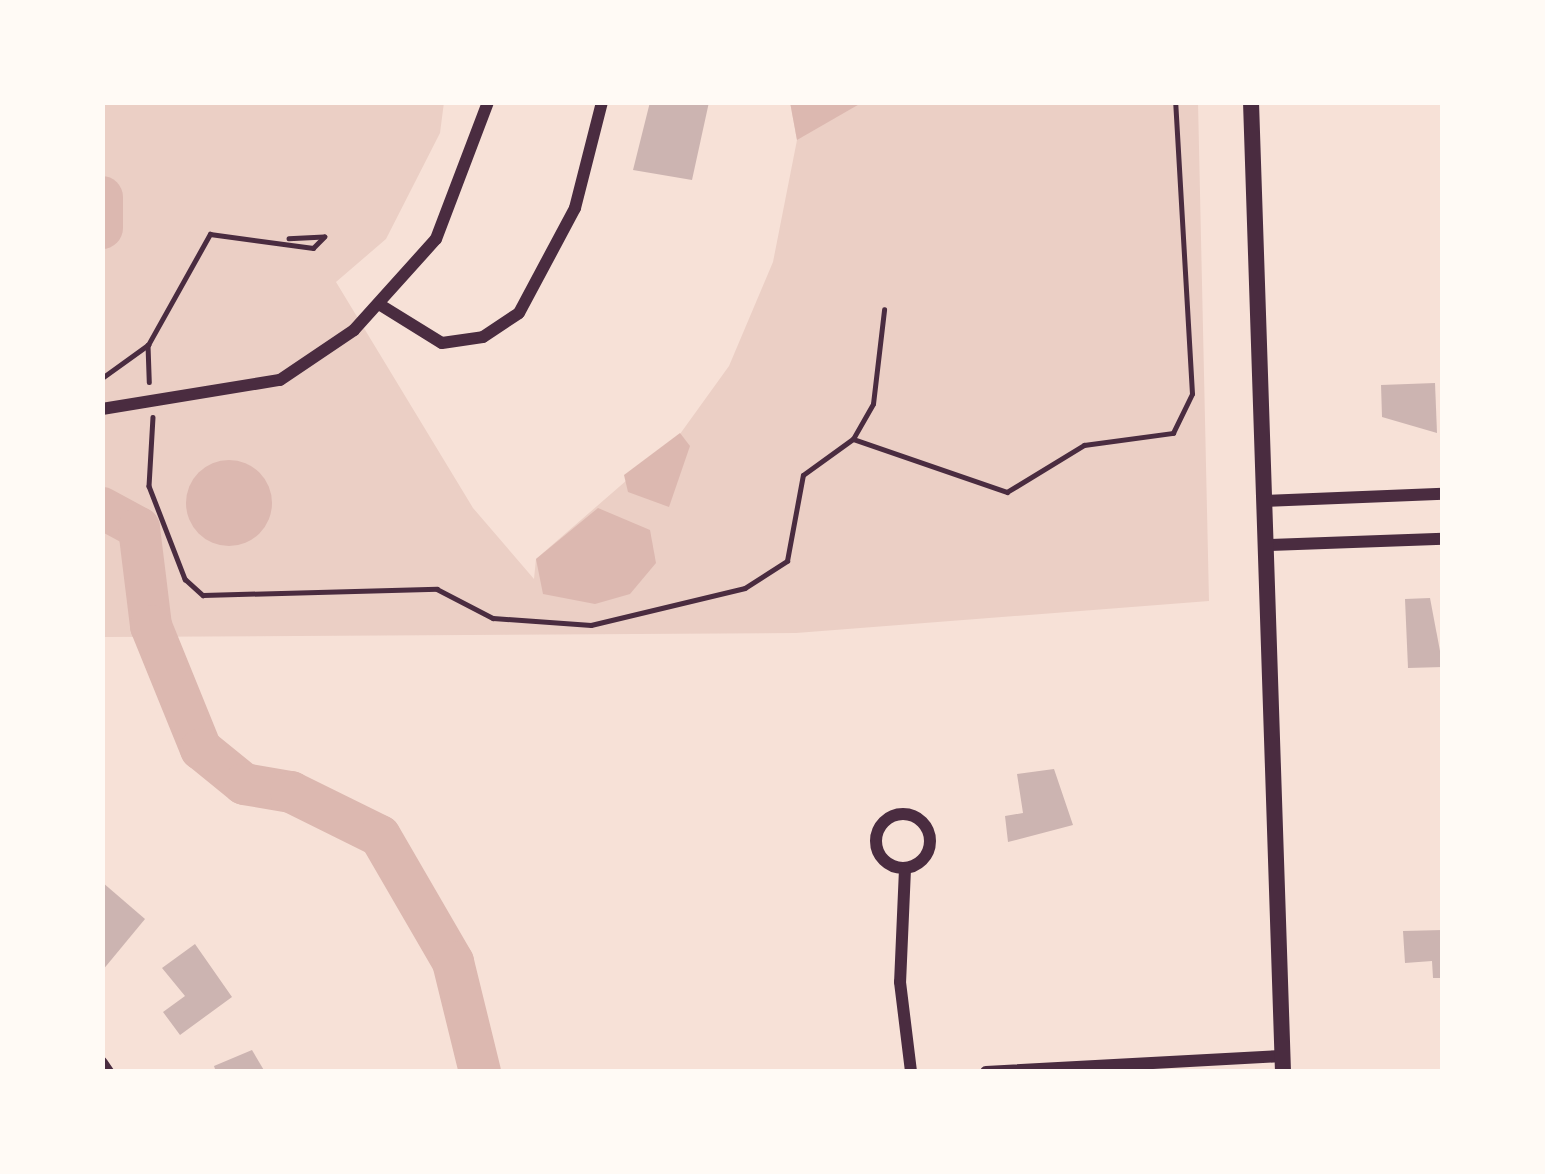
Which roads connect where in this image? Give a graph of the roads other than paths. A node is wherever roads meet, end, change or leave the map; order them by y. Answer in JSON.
{"nodes":[{"id":1,"x":488,"y":102,"type":"edge"},
{"id":2,"x":602,"y":102,"type":"edge"},
{"id":3,"x":1251,"y":102,"type":"edge"},
{"id":4,"x":382,"y":306,"type":"junction"},
{"id":5,"x":102,"y":409,"type":"edge"},
{"id":6,"x":1443,"y":494,"type":"edge"},
{"id":7,"x":1265,"y":501,"type":"junction"},
{"id":8,"x":1443,"y":539,"type":"edge"},
{"id":9,"x":1267,"y":545,"type":"junction"},
{"id":10,"x":904,"y":869,"type":"junction"},
{"id":11,"x":102,"y":1063,"type":"edge"},
{"id":12,"x":1283,"y":1064,"type":"edge"},
{"id":13,"x":108,"y":1072,"type":"edge"},
{"id":14,"x":911,"y":1072,"type":"edge"},
{"id":15,"x":986,"y":1072,"type":"edge"}],
"edges":[{"from":1,"to":4,"type":"street"},
{"from":2,"to":4,"type":"street"},
{"from":3,"to":7,"type":"main road"},
{"from":4,"to":5,"type":"street"},
{"from":6,"to":7,"type":"street"},
{"from":7,"to":9,"type":"main road"},
{"from":8,"to":9,"type":"street"},
{"from":9,"to":12,"type":"main road"},
{"from":10,"to":10,"type":"street"},
{"from":10,"to":14,"type":"street"},
{"from":11,"to":13,"type":"street"},
{"from":12,"to":15,"type":"street"}]}
